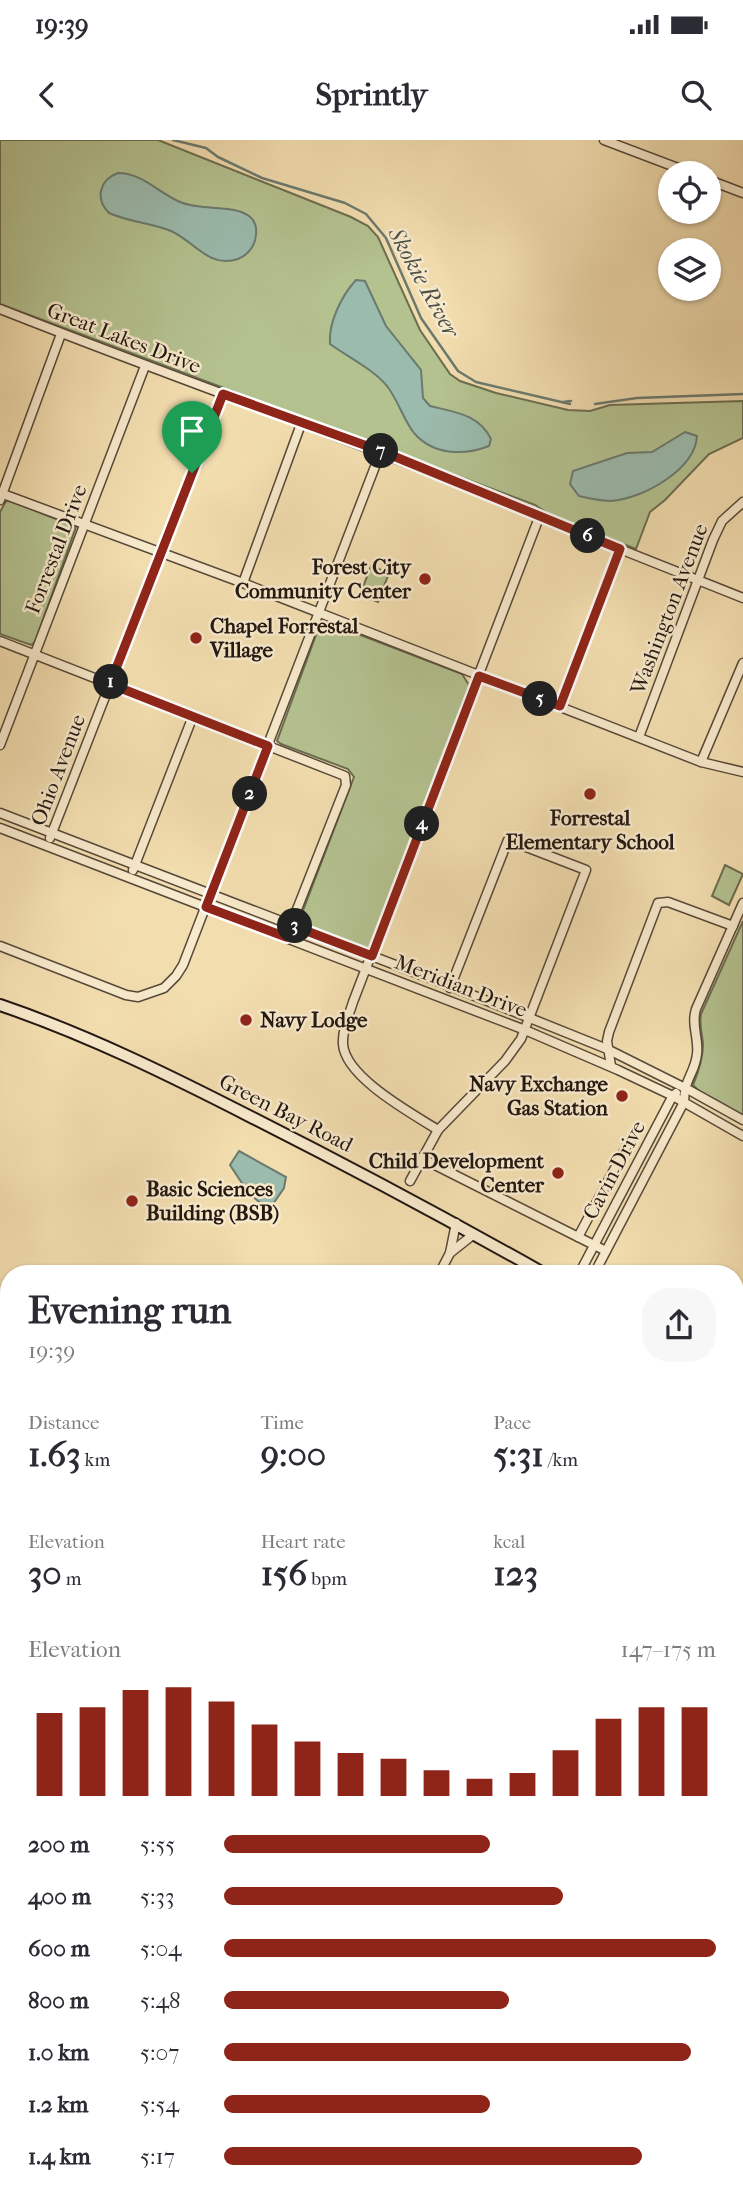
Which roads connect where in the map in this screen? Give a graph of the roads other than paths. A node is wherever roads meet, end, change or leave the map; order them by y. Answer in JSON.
{"nodes":[{"id":1,"x":604,"y":140,"type":"edge"},
{"id":2,"x":659,"y":161,"type":"edge"},
{"id":3,"x":721,"y":185,"type":"edge"},
{"id":4,"x":743,"y":193,"type":"edge"},
{"id":5,"x":0,"y":309,"type":"edge"},
{"id":6,"x":61,"y":334,"type":"junction"},
{"id":7,"x":145,"y":366,"type":"junction"},
{"id":8,"x":223,"y":394,"type":"junction"},
{"id":9,"x":301,"y":424,"type":"junction"},
{"id":10,"x":381,"y":451,"type":"junction"},
{"id":11,"x":1,"y":497,"type":"edge"},
{"id":12,"x":743,"y":502,"type":"edge"},
{"id":13,"x":540,"y":515,"type":"junction"},
{"id":14,"x":85,"y":523,"type":"junction"},
{"id":15,"x":620,"y":549,"type":"junction"},
{"id":16,"x":161,"y":553,"type":"junction"},
{"id":17,"x":699,"y":580,"type":"junction"},
{"id":18,"x":243,"y":583,"type":"junction"},
{"id":19,"x":743,"y":598,"type":"edge"},
{"id":20,"x":318,"y":612,"type":"junction"},
{"id":21,"x":0,"y":641,"type":"edge"},
{"id":22,"x":34,"y":654,"type":"junction"},
{"id":23,"x":743,"y":663,"type":"edge"},
{"id":24,"x":479,"y":676,"type":"junction"},
{"id":25,"x":110,"y":684,"type":"junction"},
{"id":26,"x":560,"y":706,"type":"junction"},
{"id":27,"x":192,"y":716,"type":"junction"},
{"id":28,"x":639,"y":737,"type":"junction"},
{"id":29,"x":0,"y":745,"type":"edge"},
{"id":30,"x":268,"y":746,"type":"junction"},
{"id":31,"x":701,"y":762,"type":"junction"},
{"id":32,"x":743,"y":772,"type":"edge"},
{"id":33,"x":0,"y":813,"type":"edge"},
{"id":34,"x":0,"y":828,"type":"edge"},
{"id":35,"x":52,"y":833,"type":"junction"},
{"id":36,"x":47,"y":846,"type":"junction"},
{"id":37,"x":135,"y":865,"type":"junction"},
{"id":38,"x":130,"y":877,"type":"junction"},
{"id":39,"x":211,"y":895,"type":"junction"},
{"id":40,"x":743,"y":903,"type":"edge"},
{"id":41,"x":206,"y":907,"type":"junction"},
{"id":42,"x":291,"y":925,"type":"junction"},
{"id":43,"x":733,"y":926,"type":"junction"},
{"id":44,"x":286,"y":937,"type":"junction"},
{"id":45,"x":0,"y":946,"type":"edge"},
{"id":46,"x":372,"y":956,"type":"junction"},
{"id":47,"x":367,"y":969,"type":"junction"},
{"id":48,"x":450,"y":986,"type":"junction"},
{"id":49,"x":445,"y":999,"type":"junction"},
{"id":50,"x":0,"y":1005,"type":"edge"},
{"id":51,"x":530,"y":1018,"type":"junction"},
{"id":52,"x":525,"y":1030,"type":"junction"},
{"id":53,"x":607,"y":1049,"type":"junction"},
{"id":54,"x":611,"y":1066,"type":"junction"},
{"id":55,"x":684,"y":1087,"type":"junction"},
{"id":56,"x":673,"y":1096,"type":"junction"},
{"id":57,"x":684,"y":1102,"type":"junction"},
{"id":58,"x":743,"y":1120,"type":"edge"},
{"id":59,"x":438,"y":1130,"type":"junction"},
{"id":60,"x":743,"y":1136,"type":"edge"},
{"id":61,"x":630,"y":1140,"type":"dead end"},
{"id":62,"x":421,"y":1158,"type":"junction"},
{"id":63,"x":410,"y":1181,"type":"dead end"},
{"id":64,"x":456,"y":1223,"type":"junction"},
{"id":65,"x":474,"y":1234,"type":"junction"},
{"id":66,"x":578,"y":1237,"type":"junction"},
{"id":67,"x":594,"y":1245,"type":"junction"},
{"id":68,"x":606,"y":1251,"type":"junction"},
{"id":69,"x":450,"y":1253,"type":"junction"},
{"id":70,"x":444,"y":1265,"type":"edge"},
{"id":71,"x":529,"y":1265,"type":"edge"},
{"id":72,"x":584,"y":1265,"type":"edge"},
{"id":73,"x":599,"y":1265,"type":"edge"}],
"edges":[{"from":1,"to":2,"type":"street"},
{"from":3,"to":4,"type":"street"},
{"from":5,"to":6,"type":"street","name":"Great Lakes Drive"},
{"from":6,"to":7,"type":"street","name":"Great Lakes Drive"},
{"from":6,"to":11,"type":"street"},
{"from":7,"to":8,"type":"street","name":"Great Lakes Drive"},
{"from":7,"to":14,"type":"street","name":"Forrestal Drive"},
{"from":8,"to":9,"type":"street","name":"Great Lakes Drive"},
{"from":8,"to":16,"type":"street","name":"Ohio Avenue"},
{"from":9,"to":10,"type":"street","name":"Great Lakes Drive"},
{"from":9,"to":18,"type":"street"},
{"from":10,"to":13,"type":"street","name":"Great Lakes Drive"},
{"from":10,"to":20,"type":"street"},
{"from":11,"to":14,"type":"street"},
{"from":12,"to":17,"type":"street","name":"Washington Avenue"},
{"from":13,"to":15,"type":"street","name":"Great Lakes Drive"},
{"from":13,"to":24,"type":"street"},
{"from":14,"to":16,"type":"street"},
{"from":14,"to":22,"type":"street","name":"Forrestal Drive"},
{"from":15,"to":17,"type":"street","name":"Great Lakes Drive"},
{"from":15,"to":26,"type":"street"},
{"from":16,"to":18,"type":"street"},
{"from":16,"to":25,"type":"street","name":"Ohio Avenue"},
{"from":17,"to":19,"type":"street","name":"Great Lakes Drive"},
{"from":17,"to":28,"type":"street","name":"Washington Avenue"},
{"from":18,"to":20,"type":"street"},
{"from":20,"to":24,"type":"street"},
{"from":20,"to":30,"type":"street"},
{"from":21,"to":22,"type":"street"},
{"from":22,"to":25,"type":"street"},
{"from":22,"to":29,"type":"street","name":"Forrestal Drive"},
{"from":23,"to":31,"type":"street"},
{"from":24,"to":26,"type":"street"},
{"from":24,"to":46,"type":"street"},
{"from":25,"to":27,"type":"street"},
{"from":25,"to":35,"type":"street","name":"Ohio Avenue"},
{"from":26,"to":28,"type":"street"},
{"from":27,"to":30,"type":"street"},
{"from":27,"to":37,"type":"street"},
{"from":28,"to":31,"type":"street"},
{"from":30,"to":39,"type":"street"},
{"from":30,"to":42,"type":"street"},
{"from":31,"to":32,"type":"street"},
{"from":33,"to":35,"type":"street","name":"Meridian Drive"},
{"from":34,"to":36,"type":"street","name":"Meridian Drive"},
{"from":35,"to":36,"type":"street","name":"Ohio Avenue"},
{"from":35,"to":37,"type":"street","name":"Meridian Drive"},
{"from":36,"to":38,"type":"street","name":"Meridian Drive"},
{"from":37,"to":38,"type":"street"},
{"from":37,"to":39,"type":"street","name":"Meridian Drive"},
{"from":38,"to":41,"type":"street","name":"Meridian Drive"},
{"from":39,"to":41,"type":"street"},
{"from":39,"to":42,"type":"street","name":"Meridian Drive"},
{"from":40,"to":43,"type":"street","name":"Cavin Drive"},
{"from":41,"to":44,"type":"street","name":"Meridian Drive"},
{"from":41,"to":45,"type":"street"},
{"from":42,"to":44,"type":"street"},
{"from":42,"to":46,"type":"street","name":"Meridian Drive"},
{"from":43,"to":53,"type":"street"},
{"from":43,"to":55,"type":"street","name":"Cavin Drive"},
{"from":44,"to":47,"type":"street","name":"Meridian Drive"},
{"from":46,"to":47,"type":"street"},
{"from":46,"to":48,"type":"street","name":"Meridian Drive"},
{"from":47,"to":49,"type":"street","name":"Meridian Drive"},
{"from":47,"to":59,"type":"street"},
{"from":48,"to":49,"type":"street"},
{"from":48,"to":51,"type":"street","name":"Meridian Drive"},
{"from":48,"to":51,"type":"street"},
{"from":49,"to":52,"type":"street","name":"Meridian Drive"},
{"from":50,"to":64,"type":"main road","name":"Green Bay Road"},
{"from":51,"to":52,"type":"street"},
{"from":51,"to":53,"type":"street","name":"Meridian Drive"},
{"from":52,"to":54,"type":"street","name":"Meridian Drive"},
{"from":52,"to":59,"type":"street"},
{"from":53,"to":54,"type":"street"},
{"from":53,"to":55,"type":"street","name":"Meridian Drive"},
{"from":54,"to":56,"type":"street","name":"Meridian Drive"},
{"from":55,"to":56,"type":"street","name":"Cavin Drive"},
{"from":55,"to":57,"type":"street","name":"Cavin Drive"},
{"from":55,"to":58,"type":"street","name":"Meridian Drive"},
{"from":56,"to":57,"type":"street","name":"Meridian Drive"},
{"from":56,"to":67,"type":"street","name":"Cavin Drive"},
{"from":57,"to":60,"type":"street","name":"Meridian Drive"},
{"from":57,"to":68,"type":"street","name":"Cavin Drive"},
{"from":59,"to":62,"type":"street"},
{"from":61,"to":66,"type":"street"},
{"from":62,"to":63,"type":"street"},
{"from":62,"to":66,"type":"street"},
{"from":64,"to":65,"type":"main road","name":"Green Bay Road"},
{"from":64,"to":69,"type":"street"},
{"from":65,"to":69,"type":"street"},
{"from":65,"to":71,"type":"main road","name":"Green Bay Road"},
{"from":66,"to":67,"type":"street"},
{"from":67,"to":68,"type":"street"},
{"from":67,"to":72,"type":"street","name":"Cavin Drive"},
{"from":68,"to":73,"type":"street","name":"Cavin Drive"},
{"from":69,"to":70,"type":"street"}]}
